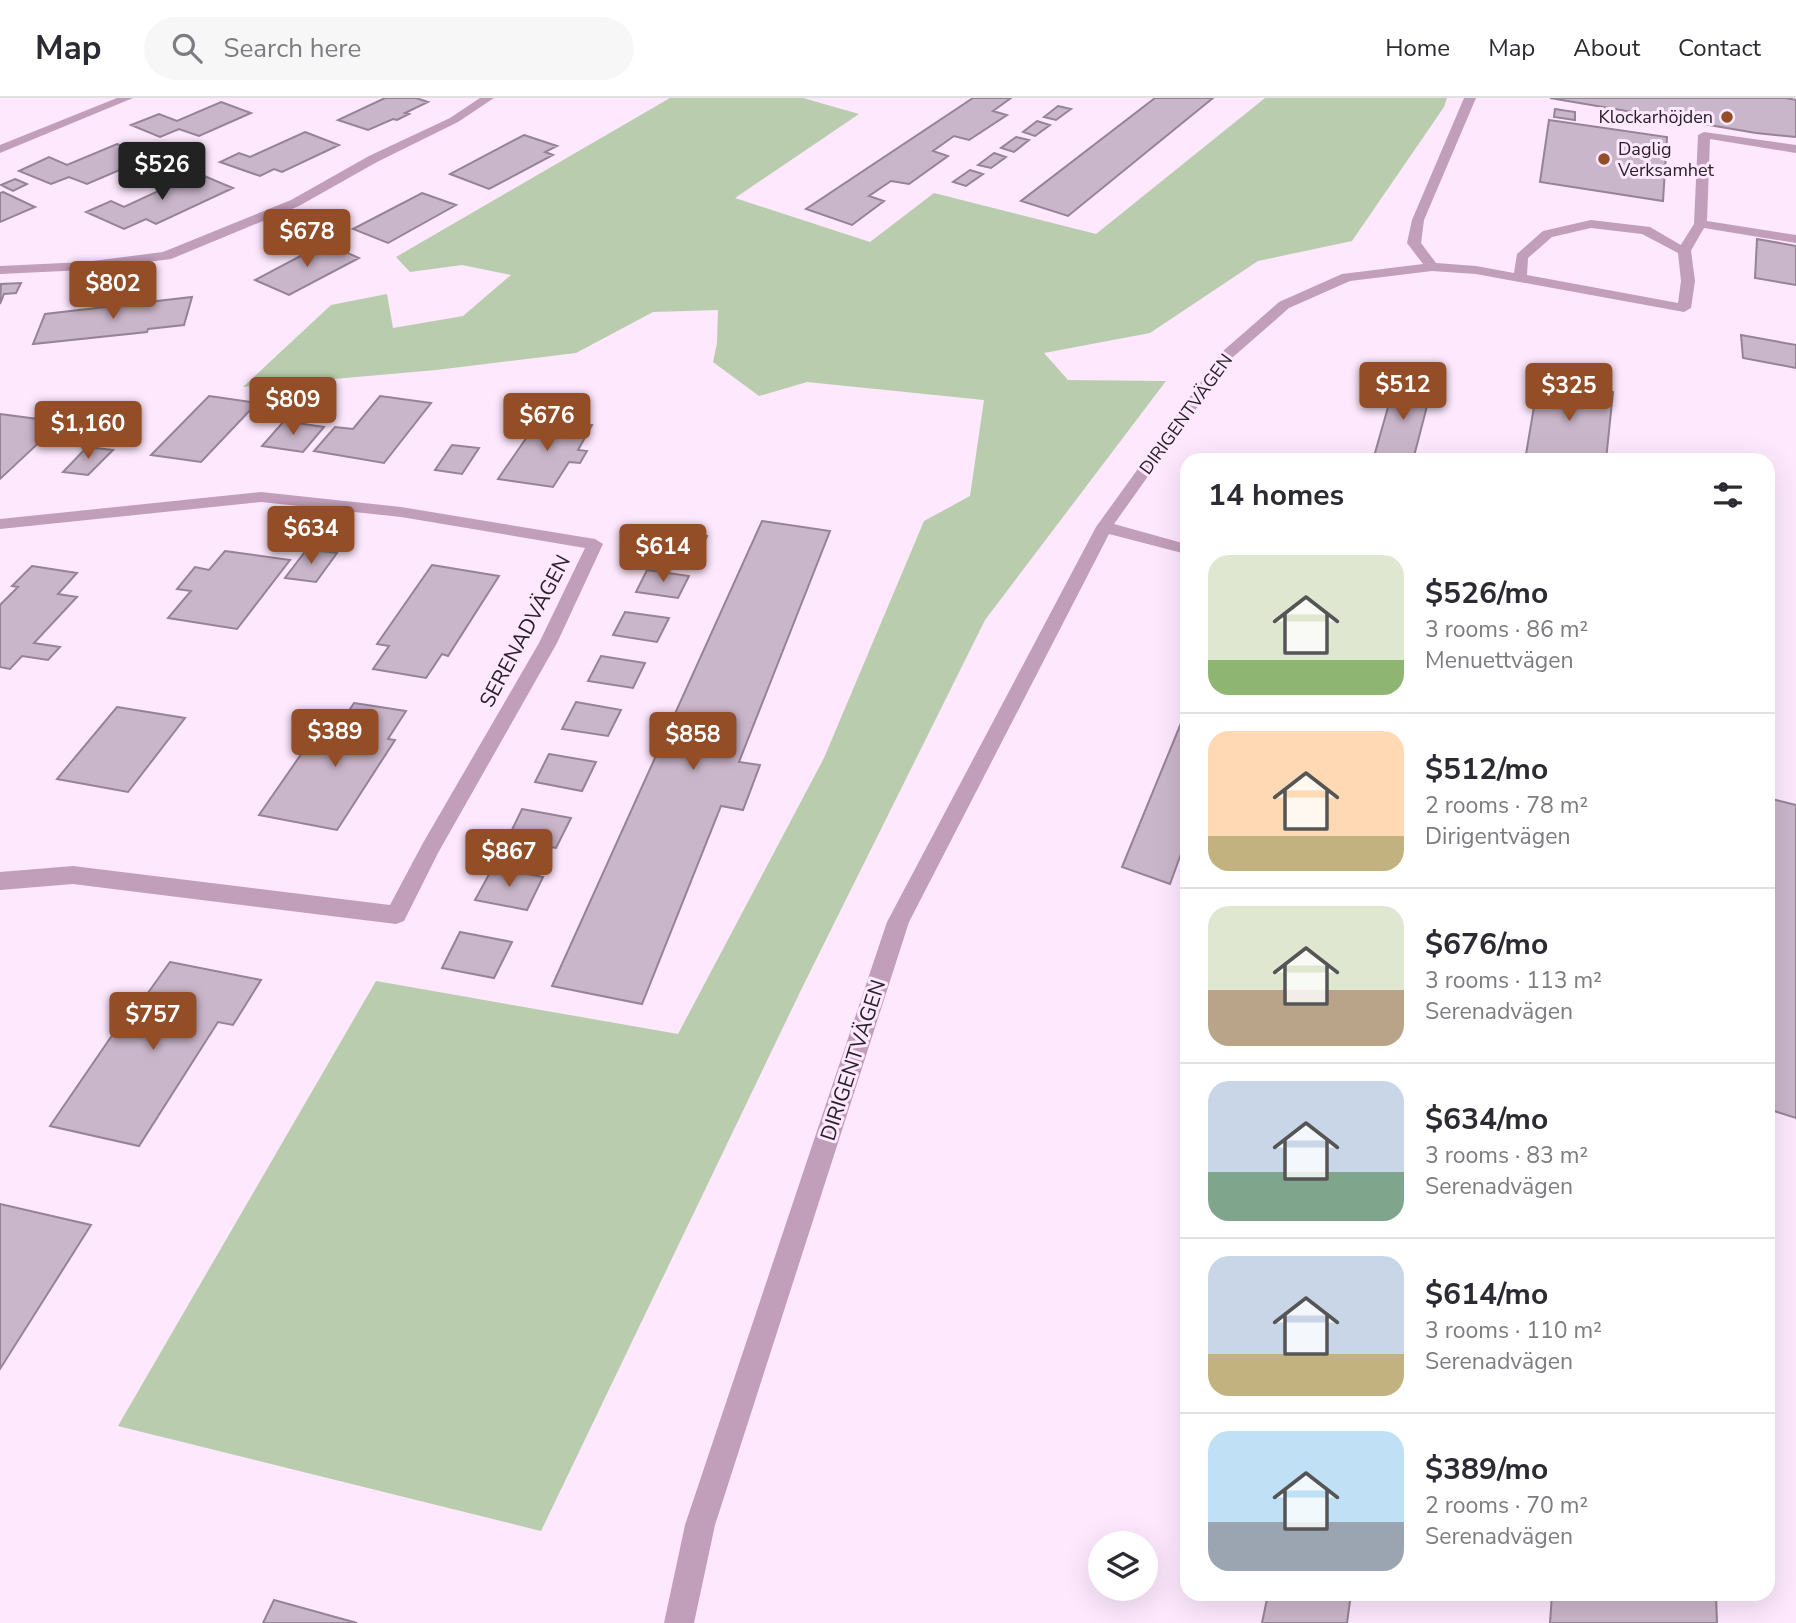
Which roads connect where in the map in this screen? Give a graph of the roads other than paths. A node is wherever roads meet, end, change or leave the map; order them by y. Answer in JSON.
{"nodes":[{"id":1,"x":127,"y":98,"type":"edge"},
{"id":2,"x":488,"y":98,"type":"edge"},
{"id":3,"x":1469,"y":98,"type":"edge"},
{"id":4,"x":0,"y":149,"type":"edge"},
{"id":5,"x":1796,"y":149,"type":"edge"},
{"id":6,"x":1700,"y":224,"type":"junction"},
{"id":7,"x":1796,"y":239,"type":"edge"},
{"id":8,"x":1684,"y":251,"type":"junction"},
{"id":9,"x":1432,"y":267,"type":"junction"},
{"id":10,"x":0,"y":270,"type":"edge"},
{"id":11,"x":1520,"y":277,"type":"junction"},
{"id":12,"x":0,"y":524,"type":"edge"},
{"id":13,"x":1104,"y":527,"type":"junction"},
{"id":14,"x":1180,"y":547,"type":"edge"},
{"id":15,"x":0,"y":881,"type":"edge"},
{"id":16,"x":679,"y":1623,"type":"edge"}],
"edges":[{"from":1,"to":4,"type":"street"},
{"from":2,"to":10,"type":"street"},
{"from":3,"to":9,"type":"street"},
{"from":5,"to":6,"type":"street"},
{"from":6,"to":7,"type":"street"},
{"from":6,"to":8,"type":"street"},
{"from":8,"to":11,"type":"street"},
{"from":8,"to":11,"type":"street","name":"DIRIGENTVÄGEN"},
{"from":9,"to":11,"type":"street","name":"DIRIGENTVÄGEN"},
{"from":9,"to":13,"type":"street","name":"DIRIGENTVÄGEN"},
{"from":12,"to":15,"type":"street","name":"SERENADVÄGEN"},
{"from":13,"to":14,"type":"street"},
{"from":13,"to":16,"type":"street","name":"DIRIGENTVÄGEN"}]}
